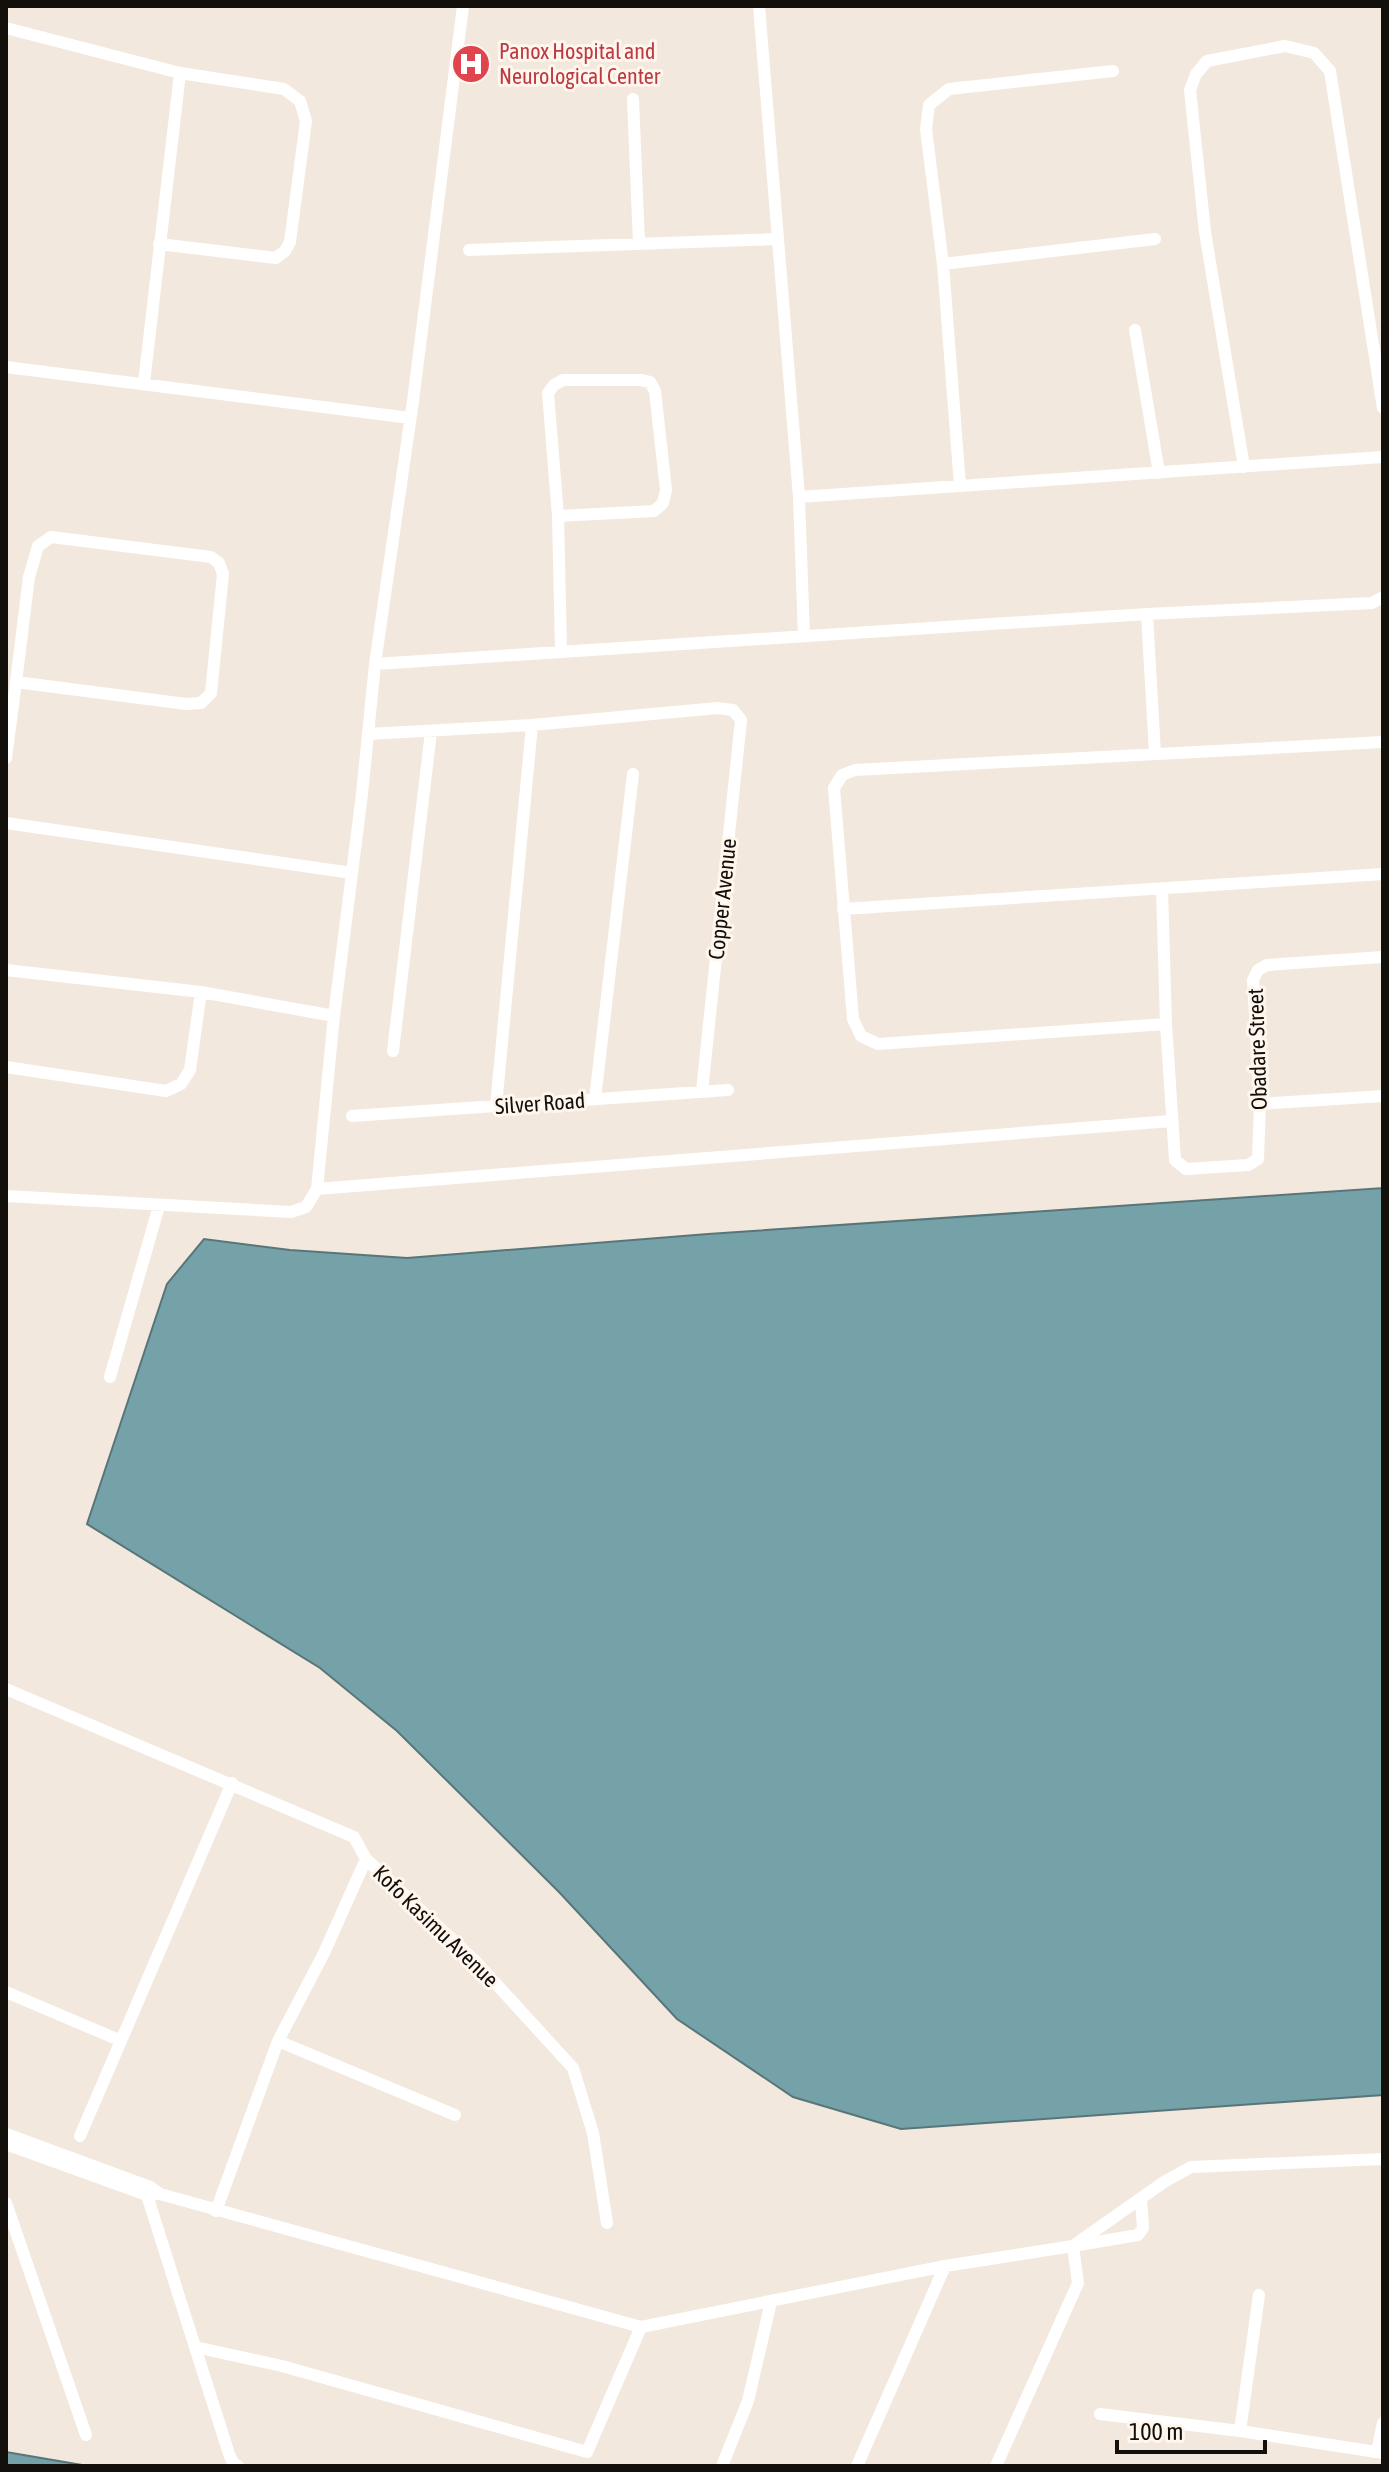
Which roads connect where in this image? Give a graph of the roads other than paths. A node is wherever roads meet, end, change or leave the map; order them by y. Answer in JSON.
{"nodes":[{"id":1,"x":463,"y":6,"type":"edge"},
{"id":2,"x":759,"y":6,"type":"edge"},
{"id":3,"x":6,"y":28,"type":"edge"},
{"id":4,"x":1113,"y":71,"type":"dead end"},
{"id":5,"x":180,"y":73,"type":"junction"},
{"id":6,"x":633,"y":99,"type":"dead end"},
{"id":7,"x":777,"y":239,"type":"junction"},
{"id":8,"x":1155,"y":239,"type":"dead end"},
{"id":9,"x":639,"y":243,"type":"junction"},
{"id":10,"x":159,"y":244,"type":"junction"},
{"id":11,"x":469,"y":250,"type":"dead end"},
{"id":12,"x":943,"y":264,"type":"junction"},
{"id":13,"x":1135,"y":330,"type":"dead end"},
{"id":14,"x":6,"y":367,"type":"edge"},
{"id":15,"x":144,"y":383,"type":"junction"},
{"id":16,"x":1383,"y":408,"type":"edge"},
{"id":17,"x":410,"y":418,"type":"junction"},
{"id":18,"x":1383,"y":457,"type":"edge"},
{"id":19,"x":1244,"y":467,"type":"junction"},
{"id":20,"x":1159,"y":473,"type":"junction"},
{"id":21,"x":960,"y":486,"type":"junction"},
{"id":22,"x":799,"y":497,"type":"junction"},
{"id":23,"x":558,"y":516,"type":"junction"},
{"id":24,"x":1383,"y":597,"type":"edge"},
{"id":25,"x":1147,"y":614,"type":"junction"},
{"id":26,"x":804,"y":636,"type":"junction"},
{"id":27,"x":561,"y":651,"type":"junction"},
{"id":28,"x":375,"y":664,"type":"junction"},
{"id":29,"x":16,"y":682,"type":"junction"},
{"id":30,"x":532,"y":725,"type":"junction"},
{"id":31,"x":431,"y":732,"type":"junction"},
{"id":32,"x":368,"y":734,"type":"junction"},
{"id":33,"x":1383,"y":742,"type":"edge"},
{"id":34,"x":1155,"y":754,"type":"junction"},
{"id":35,"x":6,"y":758,"type":"edge"},
{"id":36,"x":633,"y":774,"type":"dead end"},
{"id":37,"x":6,"y":823,"type":"edge"},
{"id":38,"x":352,"y":873,"type":"junction"},
{"id":39,"x":1383,"y":874,"type":"edge"},
{"id":40,"x":1162,"y":889,"type":"junction"},
{"id":41,"x":843,"y":909,"type":"junction"},
{"id":42,"x":1383,"y":957,"type":"edge"},
{"id":43,"x":6,"y":970,"type":"edge"},
{"id":44,"x":201,"y":992,"type":"junction"},
{"id":45,"x":334,"y":1016,"type":"junction"},
{"id":46,"x":1166,"y":1024,"type":"junction"},
{"id":47,"x":393,"y":1051,"type":"dead end"},
{"id":48,"x":6,"y":1067,"type":"edge"},
{"id":49,"x":728,"y":1090,"type":"dead end"},
{"id":50,"x":702,"y":1091,"type":"junction"},
{"id":51,"x":1383,"y":1096,"type":"edge"},
{"id":52,"x":595,"y":1099,"type":"junction"},
{"id":53,"x":1260,"y":1104,"type":"junction"},
{"id":54,"x":496,"y":1106,"type":"junction"},
{"id":55,"x":352,"y":1116,"type":"dead end"},
{"id":56,"x":1171,"y":1121,"type":"junction"},
{"id":57,"x":317,"y":1189,"type":"junction"},
{"id":58,"x":6,"y":1196,"type":"edge"},
{"id":59,"x":159,"y":1206,"type":"junction"},
{"id":60,"x":110,"y":1377,"type":"dead end"},
{"id":61,"x":6,"y":1689,"type":"edge"},
{"id":62,"x":232,"y":1783,"type":"junction"},
{"id":63,"x":366,"y":1859,"type":"junction"},
{"id":64,"x":6,"y":1992,"type":"edge"},
{"id":65,"x":119,"y":2040,"type":"junction"},
{"id":66,"x":278,"y":2041,"type":"junction"},
{"id":67,"x":455,"y":2115,"type":"dead end"},
{"id":68,"x":6,"y":2134,"type":"edge"},
{"id":69,"x":80,"y":2136,"type":"dead end"},
{"id":70,"x":6,"y":2144,"type":"edge"},
{"id":71,"x":1383,"y":2159,"type":"edge"},
{"id":72,"x":152,"y":2192,"type":"junction"},
{"id":73,"x":1141,"y":2198,"type":"junction"},
{"id":74,"x":6,"y":2203,"type":"edge"},
{"id":75,"x":216,"y":2211,"type":"junction"},
{"id":76,"x":607,"y":2223,"type":"dead end"},
{"id":77,"x":1073,"y":2246,"type":"junction"},
{"id":78,"x":945,"y":2266,"type":"junction"},
{"id":79,"x":1259,"y":2295,"type":"dead end"},
{"id":80,"x":771,"y":2302,"type":"junction"},
{"id":81,"x":641,"y":2327,"type":"junction"},
{"id":82,"x":195,"y":2347,"type":"junction"},
{"id":83,"x":1100,"y":2414,"type":"dead end"},
{"id":84,"x":1383,"y":2423,"type":"edge"},
{"id":85,"x":1240,"y":2431,"type":"junction"},
{"id":86,"x":86,"y":2435,"type":"dead end"},
{"id":87,"x":587,"y":2452,"type":"junction"},
{"id":88,"x":1380,"y":2453,"type":"edge"},
{"id":89,"x":238,"y":2466,"type":"edge"},
{"id":90,"x":580,"y":2466,"type":"edge"},
{"id":91,"x":722,"y":2466,"type":"edge"},
{"id":92,"x":857,"y":2466,"type":"edge"},
{"id":93,"x":996,"y":2466,"type":"edge"}],
"edges":[{"from":1,"to":17,"type":"street"},
{"from":2,"to":7,"type":"street"},
{"from":3,"to":5,"type":"street"},
{"from":4,"to":12,"type":"street"},
{"from":5,"to":10,"type":"street"},
{"from":5,"to":10,"type":"street"},
{"from":6,"to":9,"type":"street"},
{"from":7,"to":9,"type":"street"},
{"from":7,"to":22,"type":"street"},
{"from":8,"to":12,"type":"street"},
{"from":9,"to":11,"type":"street"},
{"from":10,"to":15,"type":"street"},
{"from":12,"to":21,"type":"street"},
{"from":13,"to":20,"type":"street"},
{"from":14,"to":15,"type":"street"},
{"from":15,"to":17,"type":"street"},
{"from":16,"to":19,"type":"street"},
{"from":17,"to":28,"type":"street"},
{"from":18,"to":19,"type":"street"},
{"from":19,"to":20,"type":"street"},
{"from":20,"to":21,"type":"street"},
{"from":21,"to":22,"type":"street"},
{"from":22,"to":26,"type":"street"},
{"from":23,"to":23,"type":"street"},
{"from":23,"to":27,"type":"street"},
{"from":24,"to":25,"type":"street"},
{"from":25,"to":26,"type":"street"},
{"from":25,"to":34,"type":"street"},
{"from":26,"to":27,"type":"street"},
{"from":27,"to":28,"type":"street"},
{"from":28,"to":32,"type":"street"},
{"from":29,"to":29,"type":"street"},
{"from":29,"to":35,"type":"street"},
{"from":30,"to":31,"type":"street"},
{"from":30,"to":50,"type":"street","name":"Copper Avenue"},
{"from":30,"to":54,"type":"street"},
{"from":31,"to":32,"type":"street"},
{"from":31,"to":47,"type":"street"},
{"from":32,"to":38,"type":"street"},
{"from":33,"to":34,"type":"street"},
{"from":34,"to":41,"type":"street"},
{"from":36,"to":52,"type":"street"},
{"from":37,"to":38,"type":"street"},
{"from":38,"to":45,"type":"street"},
{"from":39,"to":40,"type":"street"},
{"from":40,"to":41,"type":"street"},
{"from":40,"to":46,"type":"street"},
{"from":41,"to":46,"type":"street"},
{"from":42,"to":53,"type":"street","name":"Obadare Street"},
{"from":43,"to":44,"type":"street"},
{"from":44,"to":45,"type":"street"},
{"from":44,"to":48,"type":"street"},
{"from":45,"to":57,"type":"street"},
{"from":46,"to":56,"type":"street"},
{"from":49,"to":50,"type":"street","name":"Silver Road"},
{"from":50,"to":52,"type":"street","name":"Silver Road"},
{"from":51,"to":53,"type":"street"},
{"from":52,"to":54,"type":"street","name":"Silver Road"},
{"from":53,"to":56,"type":"street","name":"Obadare Street"},
{"from":54,"to":55,"type":"street","name":"Silver Road"},
{"from":56,"to":57,"type":"street"},
{"from":57,"to":59,"type":"street"},
{"from":58,"to":59,"type":"street"},
{"from":59,"to":60,"type":"street"},
{"from":61,"to":62,"type":"street","name":"Kofo Kasimu Avenue"},
{"from":62,"to":63,"type":"street","name":"Kofo Kasimu Avenue"},
{"from":62,"to":65,"type":"street"},
{"from":63,"to":66,"type":"street"},
{"from":63,"to":76,"type":"street","name":"Kofo Kasimu Avenue"},
{"from":64,"to":65,"type":"street"},
{"from":65,"to":69,"type":"street"},
{"from":66,"to":67,"type":"street"},
{"from":66,"to":75,"type":"street"},
{"from":68,"to":72,"type":"street"},
{"from":70,"to":72,"type":"street"},
{"from":71,"to":73,"type":"street"},
{"from":72,"to":75,"type":"street"},
{"from":72,"to":82,"type":"street"},
{"from":73,"to":77,"type":"street"},
{"from":73,"to":77,"type":"street"},
{"from":74,"to":86,"type":"street"},
{"from":75,"to":81,"type":"street"},
{"from":77,"to":78,"type":"street"},
{"from":77,"to":93,"type":"street"},
{"from":78,"to":80,"type":"street"},
{"from":78,"to":92,"type":"street"},
{"from":79,"to":85,"type":"street"},
{"from":80,"to":81,"type":"street"},
{"from":80,"to":91,"type":"street"},
{"from":81,"to":87,"type":"street"},
{"from":82,"to":87,"type":"street"},
{"from":82,"to":89,"type":"street"},
{"from":83,"to":85,"type":"street"},
{"from":84,"to":88,"type":"street"},
{"from":85,"to":88,"type":"street"},
{"from":87,"to":90,"type":"street"}]}
